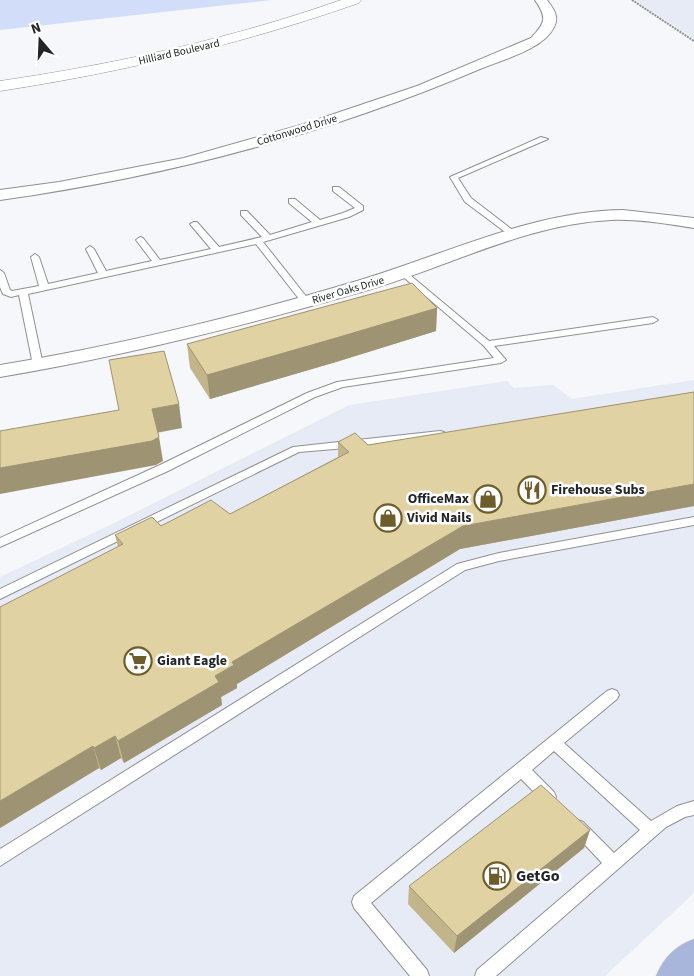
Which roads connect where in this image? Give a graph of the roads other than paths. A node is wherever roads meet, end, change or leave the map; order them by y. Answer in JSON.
{"nodes":[{"id":1,"x":326,"y":0,"type":"edge"},
{"id":2,"x":354,"y":0,"type":"edge"},
{"id":3,"x":541,"y":0,"type":"edge"},
{"id":4,"x":0,"y":77,"type":"edge"},
{"id":5,"x":0,"y":86,"type":"edge"},
{"id":6,"x":544,"y":138,"type":"dead end"},
{"id":7,"x":336,"y":189,"type":"dead end"},
{"id":8,"x":0,"y":196,"type":"edge"},
{"id":9,"x":292,"y":201,"type":"dead end"},
{"id":10,"x":244,"y":213,"type":"dead end"},
{"id":11,"x":318,"y":223,"type":"junction"},
{"id":12,"x":694,"y":223,"type":"edge"},
{"id":13,"x":194,"y":224,"type":"dead end"},
{"id":14,"x":515,"y":235,"type":"junction"},
{"id":15,"x":268,"y":238,"type":"junction"},
{"id":16,"x":140,"y":240,"type":"dead end"},
{"id":17,"x":258,"y":241,"type":"junction"},
{"id":18,"x":90,"y":249,"type":"dead end"},
{"id":19,"x":217,"y":250,"type":"junction"},
{"id":20,"x":35,"y":257,"type":"dead end"},
{"id":21,"x":158,"y":263,"type":"junction"},
{"id":22,"x":0,"y":273,"type":"edge"},
{"id":23,"x":103,"y":274,"type":"junction"},
{"id":24,"x":404,"y":274,"type":"junction"},
{"id":25,"x":44,"y":287,"type":"junction"},
{"id":26,"x":23,"y":292,"type":"junction"},
{"id":27,"x":306,"y":302,"type":"junction"},
{"id":28,"x":653,"y":320,"type":"dead end"},
{"id":29,"x":486,"y":344,"type":"junction"},
{"id":30,"x":38,"y":365,"type":"junction"},
{"id":31,"x":0,"y":371,"type":"edge"},
{"id":32,"x":449,"y":433,"type":"edge"},
{"id":33,"x":694,"y":521,"type":"edge"},
{"id":34,"x":0,"y":543,"type":"edge"},
{"id":35,"x":0,"y":594,"type":"edge"},
{"id":36,"x":612,"y":695,"type":"dead end"},
{"id":37,"x":556,"y":743,"type":"junction"},
{"id":38,"x":522,"y":770,"type":"junction"},
{"id":39,"x":694,"y":808,"type":"edge"},
{"id":40,"x":651,"y":830,"type":"junction"},
{"id":41,"x":0,"y":859,"type":"edge"},
{"id":42,"x":614,"y":863,"type":"junction"},
{"id":43,"x":694,"y":959,"type":"edge"},
{"id":44,"x":421,"y":976,"type":"edge"},
{"id":45,"x":483,"y":976,"type":"edge"},
{"id":46,"x":677,"y":976,"type":"edge"}],
"edges":[{"from":1,"to":4,"type":"main road","name":"Hilliard Boulevard"},
{"from":2,"to":5,"type":"main road","name":"Hilliard Boulevard"},
{"from":3,"to":8,"type":"street","name":"Cottonwood Drive"},
{"from":6,"to":14,"type":"lane"},
{"from":7,"to":11,"type":"lane"},
{"from":9,"to":11,"type":"lane"},
{"from":10,"to":15,"type":"lane"},
{"from":11,"to":15,"type":"lane"},
{"from":12,"to":14,"type":"street","name":"River Oaks Drive"},
{"from":13,"to":19,"type":"lane"},
{"from":14,"to":24,"type":"street","name":"River Oaks Drive"},
{"from":15,"to":17,"type":"lane"},
{"from":16,"to":21,"type":"lane"},
{"from":17,"to":19,"type":"lane"},
{"from":17,"to":27,"type":"lane"},
{"from":18,"to":23,"type":"lane"},
{"from":19,"to":21,"type":"lane"},
{"from":20,"to":25,"type":"lane"},
{"from":21,"to":23,"type":"lane"},
{"from":22,"to":26,"type":"lane"},
{"from":23,"to":25,"type":"lane"},
{"from":24,"to":27,"type":"street","name":"River Oaks Drive"},
{"from":24,"to":29,"type":"lane"},
{"from":25,"to":26,"type":"lane"},
{"from":26,"to":30,"type":"lane"},
{"from":27,"to":30,"type":"street","name":"River Oaks Drive"},
{"from":28,"to":29,"type":"lane"},
{"from":29,"to":34,"type":"lane"},
{"from":30,"to":31,"type":"street","name":"River Oaks Drive"},
{"from":32,"to":35,"type":"lane"},
{"from":33,"to":41,"type":"lane"},
{"from":36,"to":37,"type":"lane"},
{"from":37,"to":38,"type":"lane"},
{"from":37,"to":40,"type":"lane"},
{"from":38,"to":42,"type":"lane"},
{"from":38,"to":44,"type":"lane"},
{"from":39,"to":40,"type":"lane"},
{"from":40,"to":42,"type":"lane"},
{"from":42,"to":45,"type":"lane"},
{"from":43,"to":46,"type":"main road"}]}
